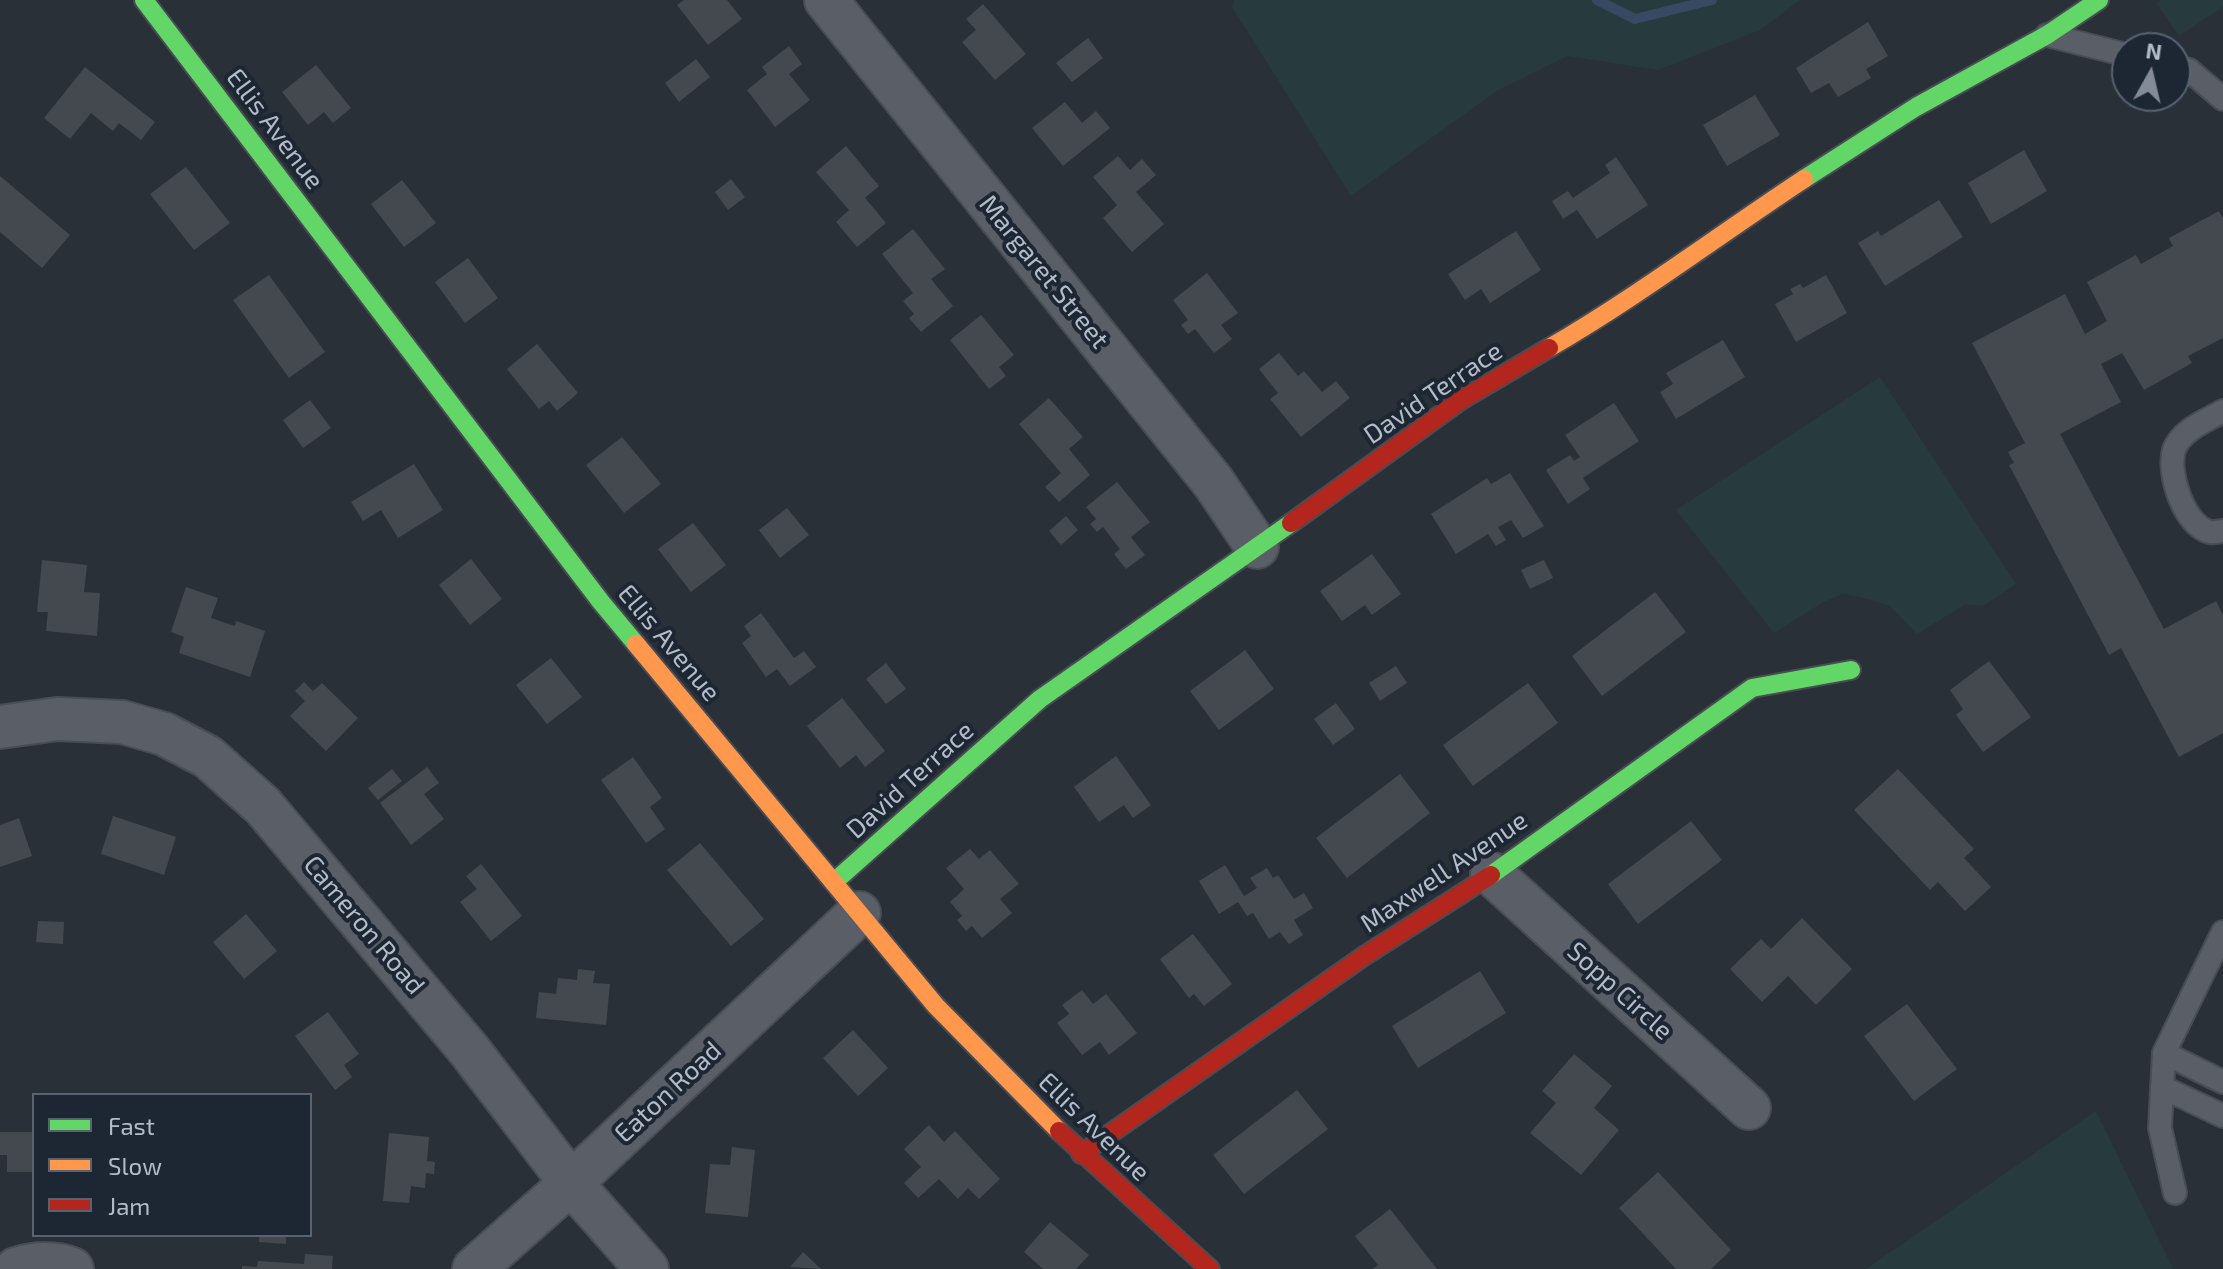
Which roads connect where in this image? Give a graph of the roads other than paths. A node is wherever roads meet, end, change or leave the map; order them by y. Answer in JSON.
{"nodes":[{"id":1,"x":144,"y":0,"type":"edge"},
{"id":2,"x":826,"y":0,"type":"edge"},
{"id":3,"x":2099,"y":0,"type":"edge"},
{"id":4,"x":2047,"y":35,"type":"junction"},
{"id":5,"x":2111,"y":51,"type":"edge"},
{"id":6,"x":2191,"y":72,"type":"edge"},
{"id":7,"x":2223,"y":99,"type":"edge"},
{"id":8,"x":2223,"y":411,"type":"edge"},
{"id":9,"x":2223,"y":531,"type":"edge"},
{"id":10,"x":1257,"y":547,"type":"junction"},
{"id":11,"x":1851,"y":670,"type":"dead end"},
{"id":12,"x":0,"y":727,"type":"edge"},
{"id":13,"x":1492,"y":874,"type":"junction"},
{"id":14,"x":846,"y":898,"type":"junction"},
{"id":15,"x":2223,"y":932,"type":"edge"},
{"id":16,"x":2164,"y":1053,"type":"junction"},
{"id":17,"x":2223,"y":1082,"type":"edge"},
{"id":18,"x":2162,"y":1087,"type":"junction"},
{"id":19,"x":1749,"y":1108,"type":"dead end"},
{"id":20,"x":2223,"y":1116,"type":"edge"},
{"id":21,"x":1081,"y":1154,"type":"junction"},
{"id":22,"x":571,"y":1183,"type":"junction"},
{"id":23,"x":2175,"y":1193,"type":"dead end"},
{"id":24,"x":16,"y":1269,"type":"edge"},
{"id":25,"x":72,"y":1269,"type":"edge"},
{"id":26,"x":474,"y":1269,"type":"edge"},
{"id":27,"x":647,"y":1269,"type":"edge"},
{"id":28,"x":1210,"y":1269,"type":"edge"}],
"edges":[{"from":1,"to":14,"type":"street","name":"Ellis Avenue"},
{"from":2,"to":10,"type":"street","name":"Margaret Street"},
{"from":3,"to":4,"type":"street","name":"David Terrace"},
{"from":4,"to":5,"type":"lane"},
{"from":4,"to":10,"type":"street","name":"David Terrace"},
{"from":6,"to":7,"type":"lane"},
{"from":8,"to":9,"type":"lane"},
{"from":10,"to":14,"type":"street","name":"David Terrace"},
{"from":11,"to":13,"type":"street","name":"Maxwell Avenue"},
{"from":12,"to":22,"type":"street","name":"Cameron Road"},
{"from":13,"to":19,"type":"street","name":"Sopp Circle"},
{"from":13,"to":21,"type":"street","name":"Maxwell Avenue"},
{"from":14,"to":21,"type":"street","name":"Ellis Avenue"},
{"from":14,"to":22,"type":"street","name":"Eaton Road"},
{"from":15,"to":16,"type":"lane"},
{"from":16,"to":17,"type":"lane"},
{"from":16,"to":18,"type":"lane"},
{"from":18,"to":20,"type":"lane"},
{"from":18,"to":23,"type":"lane"},
{"from":21,"to":28,"type":"street","name":"Ellis Avenue"},
{"from":22,"to":26,"type":"street","name":"Eaton Road"},
{"from":22,"to":27,"type":"street","name":"Cameron Road"},
{"from":24,"to":25,"type":"street"}]}
